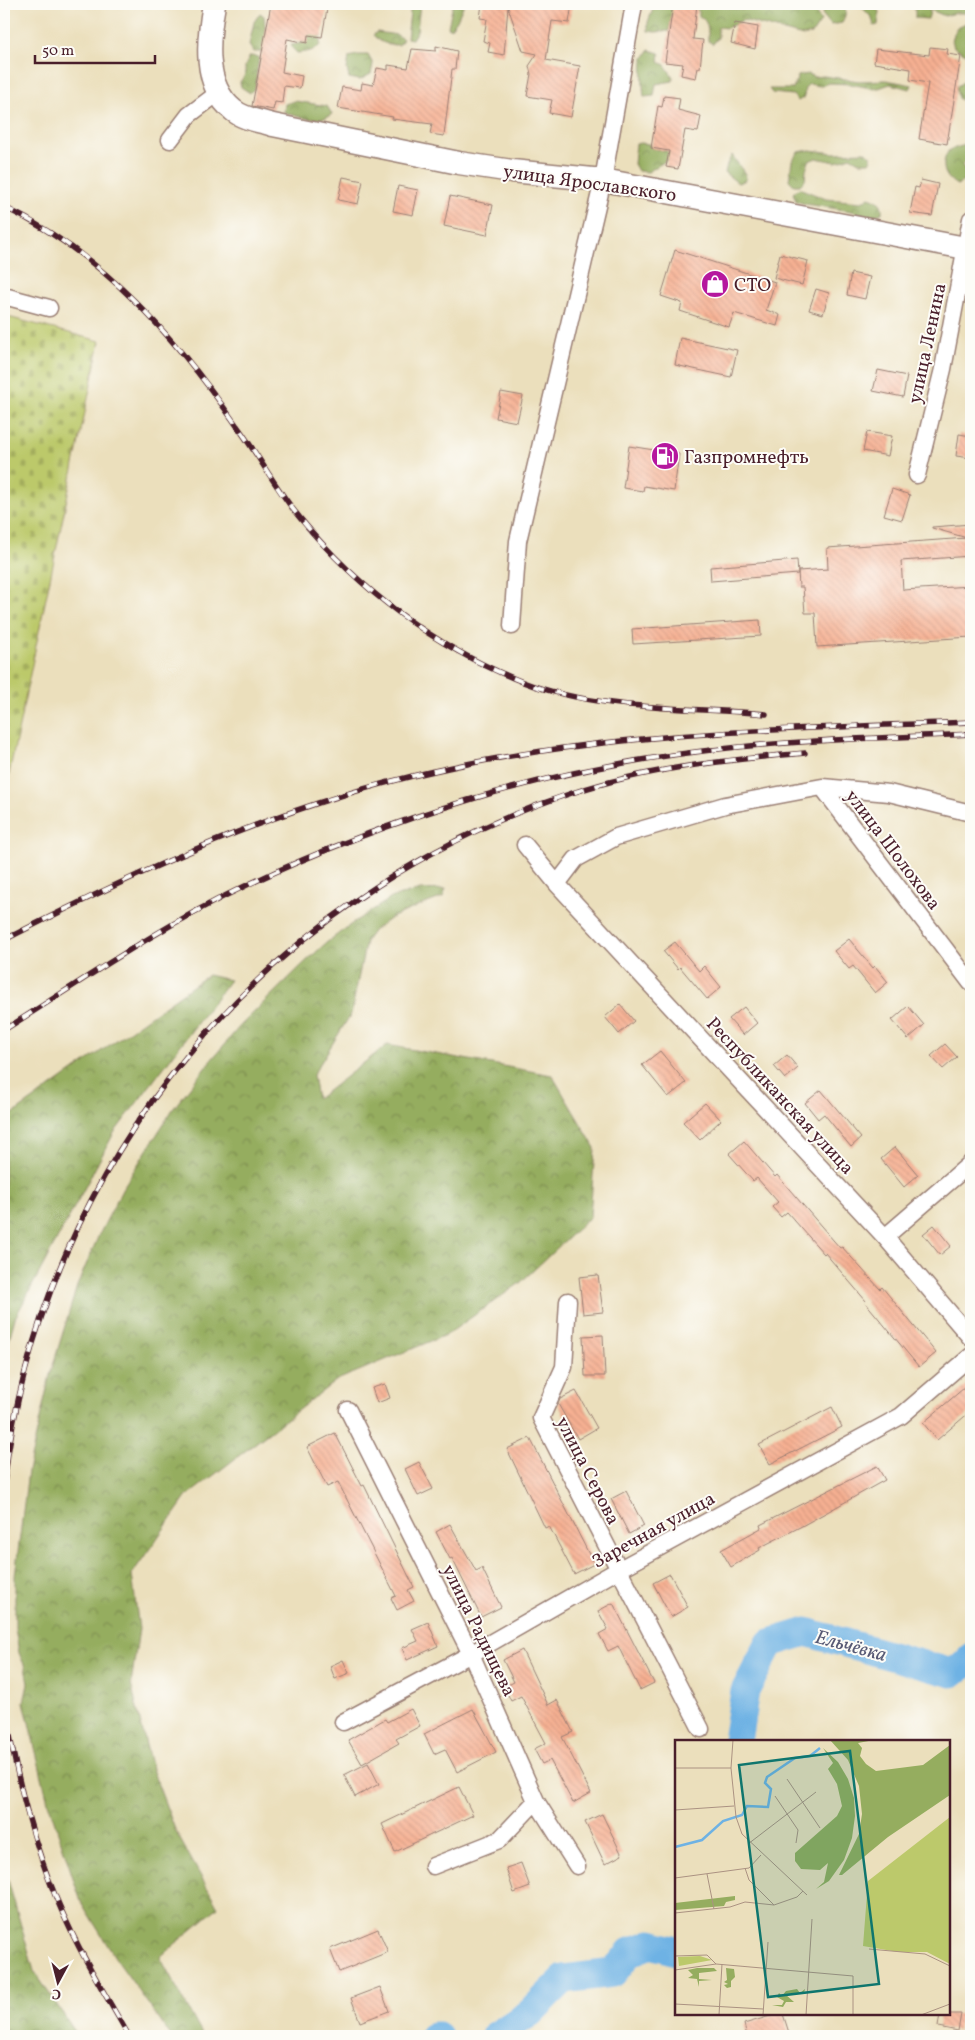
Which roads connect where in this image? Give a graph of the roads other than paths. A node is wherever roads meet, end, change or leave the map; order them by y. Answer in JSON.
{"nodes":[{"id":1,"x":214,"y":4,"type":"edge"},
{"id":2,"x":634,"y":4,"type":"edge"},
{"id":3,"x":218,"y":93,"type":"junction"},
{"id":4,"x":170,"y":140,"type":"dead end"},
{"id":5,"x":603,"y":180,"type":"junction"},
{"id":6,"x":971,"y":219,"type":"edge"},
{"id":7,"x":969,"y":249,"type":"edge"},
{"id":8,"x":4,"y":296,"type":"edge"},
{"id":9,"x":49,"y":308,"type":"dead end"},
{"id":10,"x":917,"y":475,"type":"dead end"},
{"id":11,"x":512,"y":626,"type":"dead end"},
{"id":12,"x":822,"y":787,"type":"junction"},
{"id":13,"x":971,"y":814,"type":"edge"},
{"id":14,"x":525,"y":845,"type":"dead end"},
{"id":15,"x":557,"y":884,"type":"junction"},
{"id":16,"x":971,"y":983,"type":"edge"},
{"id":17,"x":971,"y":1163,"type":"edge"},
{"id":18,"x":885,"y":1237,"type":"junction"},
{"id":19,"x":568,"y":1301,"type":"dead end"},
{"id":20,"x":971,"y":1338,"type":"edge"},
{"id":21,"x":971,"y":1356,"type":"edge"},
{"id":22,"x":348,"y":1410,"type":"dead end"},
{"id":23,"x":618,"y":1570,"type":"junction"},
{"id":24,"x":471,"y":1654,"type":"junction"},
{"id":25,"x":343,"y":1722,"type":"dead end"},
{"id":26,"x":701,"y":1729,"type":"dead end"},
{"id":27,"x":536,"y":1801,"type":"junction"},
{"id":28,"x":433,"y":1866,"type":"dead end"},
{"id":29,"x":577,"y":1866,"type":"dead end"}],
"edges":[{"from":1,"to":3,"type":"street"},
{"from":2,"to":5,"type":"street"},
{"from":3,"to":4,"type":"street"},
{"from":3,"to":5,"type":"street","name":"улица Ярославского"},
{"from":5,"to":7,"type":"street","name":"улица Ярославского"},
{"from":5,"to":11,"type":"street"},
{"from":6,"to":7,"type":"street","name":"улица Ленина"},
{"from":7,"to":10,"type":"street","name":"улица Ленина"},
{"from":8,"to":9,"type":"street"},
{"from":12,"to":13,"type":"street"},
{"from":12,"to":15,"type":"street"},
{"from":12,"to":16,"type":"street","name":"улица Шолохова"},
{"from":14,"to":15,"type":"street","name":"Республиканская улица"},
{"from":15,"to":18,"type":"street","name":"Республиканская улица"},
{"from":17,"to":18,"type":"street"},
{"from":18,"to":20,"type":"street","name":"Республиканская улица"},
{"from":19,"to":23,"type":"street","name":"улица Серова"},
{"from":21,"to":23,"type":"street","name":"Заречная улица"},
{"from":22,"to":24,"type":"street","name":"улица Радищева"},
{"from":23,"to":24,"type":"street","name":"Заречная улица"},
{"from":23,"to":26,"type":"street","name":"улица Серова"},
{"from":24,"to":25,"type":"street","name":"Заречная улица"},
{"from":24,"to":27,"type":"street","name":"улица Радищева"},
{"from":27,"to":28,"type":"street"},
{"from":27,"to":29,"type":"street","name":"улица Радищева"}]}
